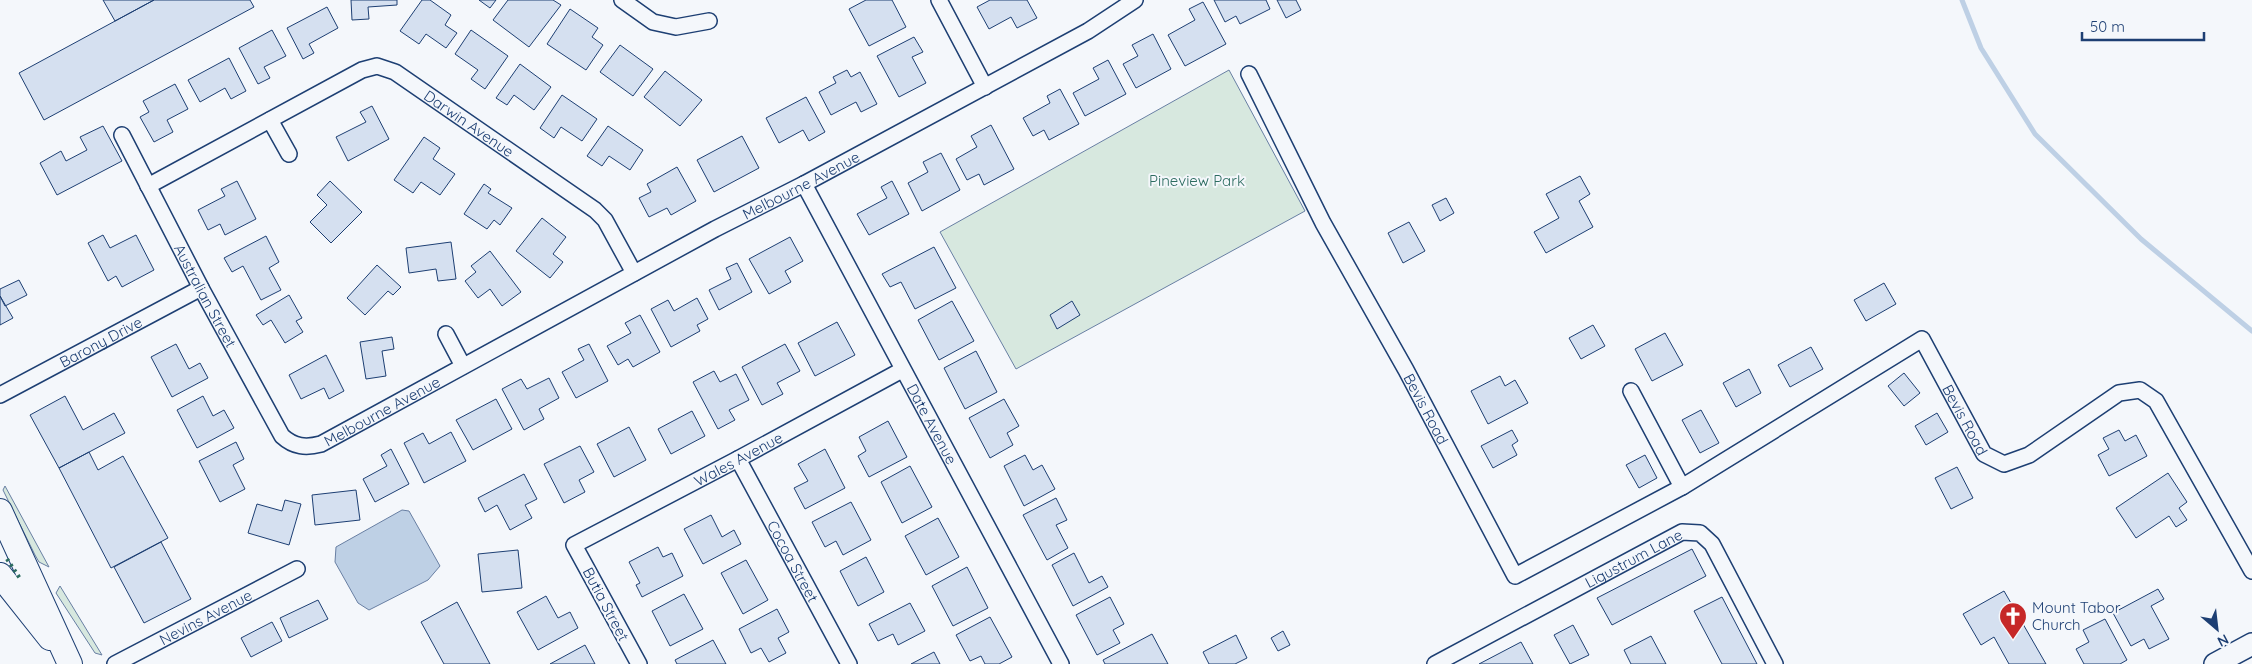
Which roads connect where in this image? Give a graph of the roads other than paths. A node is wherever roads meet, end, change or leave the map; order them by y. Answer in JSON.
{"nodes":[{"id":1,"x":622,"y":0,"type":"edge"},
{"id":2,"x":939,"y":0,"type":"edge"},
{"id":3,"x":1136,"y":0,"type":"edge"},
{"id":4,"x":708,"y":21,"type":"dead end"},
{"id":5,"x":1248,"y":74,"type":"dead end"},
{"id":6,"x":985,"y":87,"type":"junction"},
{"id":7,"x":270,"y":120,"type":"junction"},
{"id":8,"x":122,"y":135,"type":"dead end"},
{"id":9,"x":289,"y":154,"type":"dead end"},
{"id":10,"x":804,"y":184,"type":"junction"},
{"id":11,"x":148,"y":186,"type":"junction"},
{"id":12,"x":634,"y":273,"type":"junction"},
{"id":13,"x":201,"y":288,"type":"junction"},
{"id":14,"x":446,"y":334,"type":"dead end"},
{"id":15,"x":463,"y":366,"type":"junction"},
{"id":16,"x":902,"y":370,"type":"junction"},
{"id":17,"x":1631,"y":391,"type":"dead end"},
{"id":18,"x":0,"y":395,"type":"edge"},
{"id":19,"x":300,"y":446,"type":"joint"},
{"id":20,"x":738,"y":460,"type":"junction"},
{"id":21,"x":1682,"y":487,"type":"junction"},
{"id":22,"x":0,"y":511,"type":"edge"},
{"id":23,"x":574,"y":545,"type":"joint"},
{"id":24,"x":297,"y":569,"type":"dead end"},
{"id":25,"x":2252,"y":571,"type":"edge"},
{"id":26,"x":0,"y":575,"type":"edge"},
{"id":27,"x":2252,"y":644,"type":"edge"},
{"id":28,"x":69,"y":661,"type":"edge"},
{"id":29,"x":115,"y":664,"type":"edge"},
{"id":30,"x":639,"y":664,"type":"edge"},
{"id":31,"x":849,"y":664,"type":"edge"},
{"id":32,"x":1061,"y":664,"type":"edge"},
{"id":33,"x":1435,"y":664,"type":"edge"},
{"id":34,"x":1775,"y":664,"type":"edge"},
{"id":35,"x":2215,"y":664,"type":"edge"}],
"edges":[{"from":1,"to":4,"type":"street"},
{"from":2,"to":6,"type":"street"},
{"from":3,"to":6,"type":"street","name":"Melbourne Avenue"},
{"from":5,"to":21,"type":"street","name":"Bevis Road"},
{"from":6,"to":10,"type":"street","name":"Melbourne Avenue"},
{"from":7,"to":9,"type":"street"},
{"from":7,"to":11,"type":"street","name":"Darwin Avenue"},
{"from":7,"to":12,"type":"street","name":"Darwin Avenue"},
{"from":8,"to":11,"type":"street","name":"Australian Street"},
{"from":10,"to":12,"type":"street","name":"Melbourne Avenue"},
{"from":10,"to":16,"type":"street","name":"Date Avenue"},
{"from":11,"to":13,"type":"street","name":"Australian Street"},
{"from":12,"to":15,"type":"street","name":"Melbourne Avenue"},
{"from":13,"to":18,"type":"street","name":"Barony Drive"},
{"from":13,"to":19,"type":"street","name":"Australian Street"},
{"from":14,"to":15,"type":"street"},
{"from":15,"to":19,"type":"street","name":"Melbourne Avenue"},
{"from":16,"to":20,"type":"street","name":"Wales Avenue"},
{"from":16,"to":32,"type":"street","name":"Date Avenue"},
{"from":17,"to":21,"type":"street"},
{"from":20,"to":23,"type":"street","name":"Wales Avenue"},
{"from":20,"to":31,"type":"street","name":"Cocoa Street"},
{"from":21,"to":25,"type":"street","name":"Bevis Road"},
{"from":22,"to":28,"type":"main road"},
{"from":23,"to":30,"type":"street","name":"Butia Street"},
{"from":24,"to":29,"type":"street","name":"Nevins Avenue"},
{"from":26,"to":28,"type":"main road"},
{"from":27,"to":35,"type":"street"},
{"from":33,"to":34,"type":"street","name":"Ligustrum Lane"}]}
